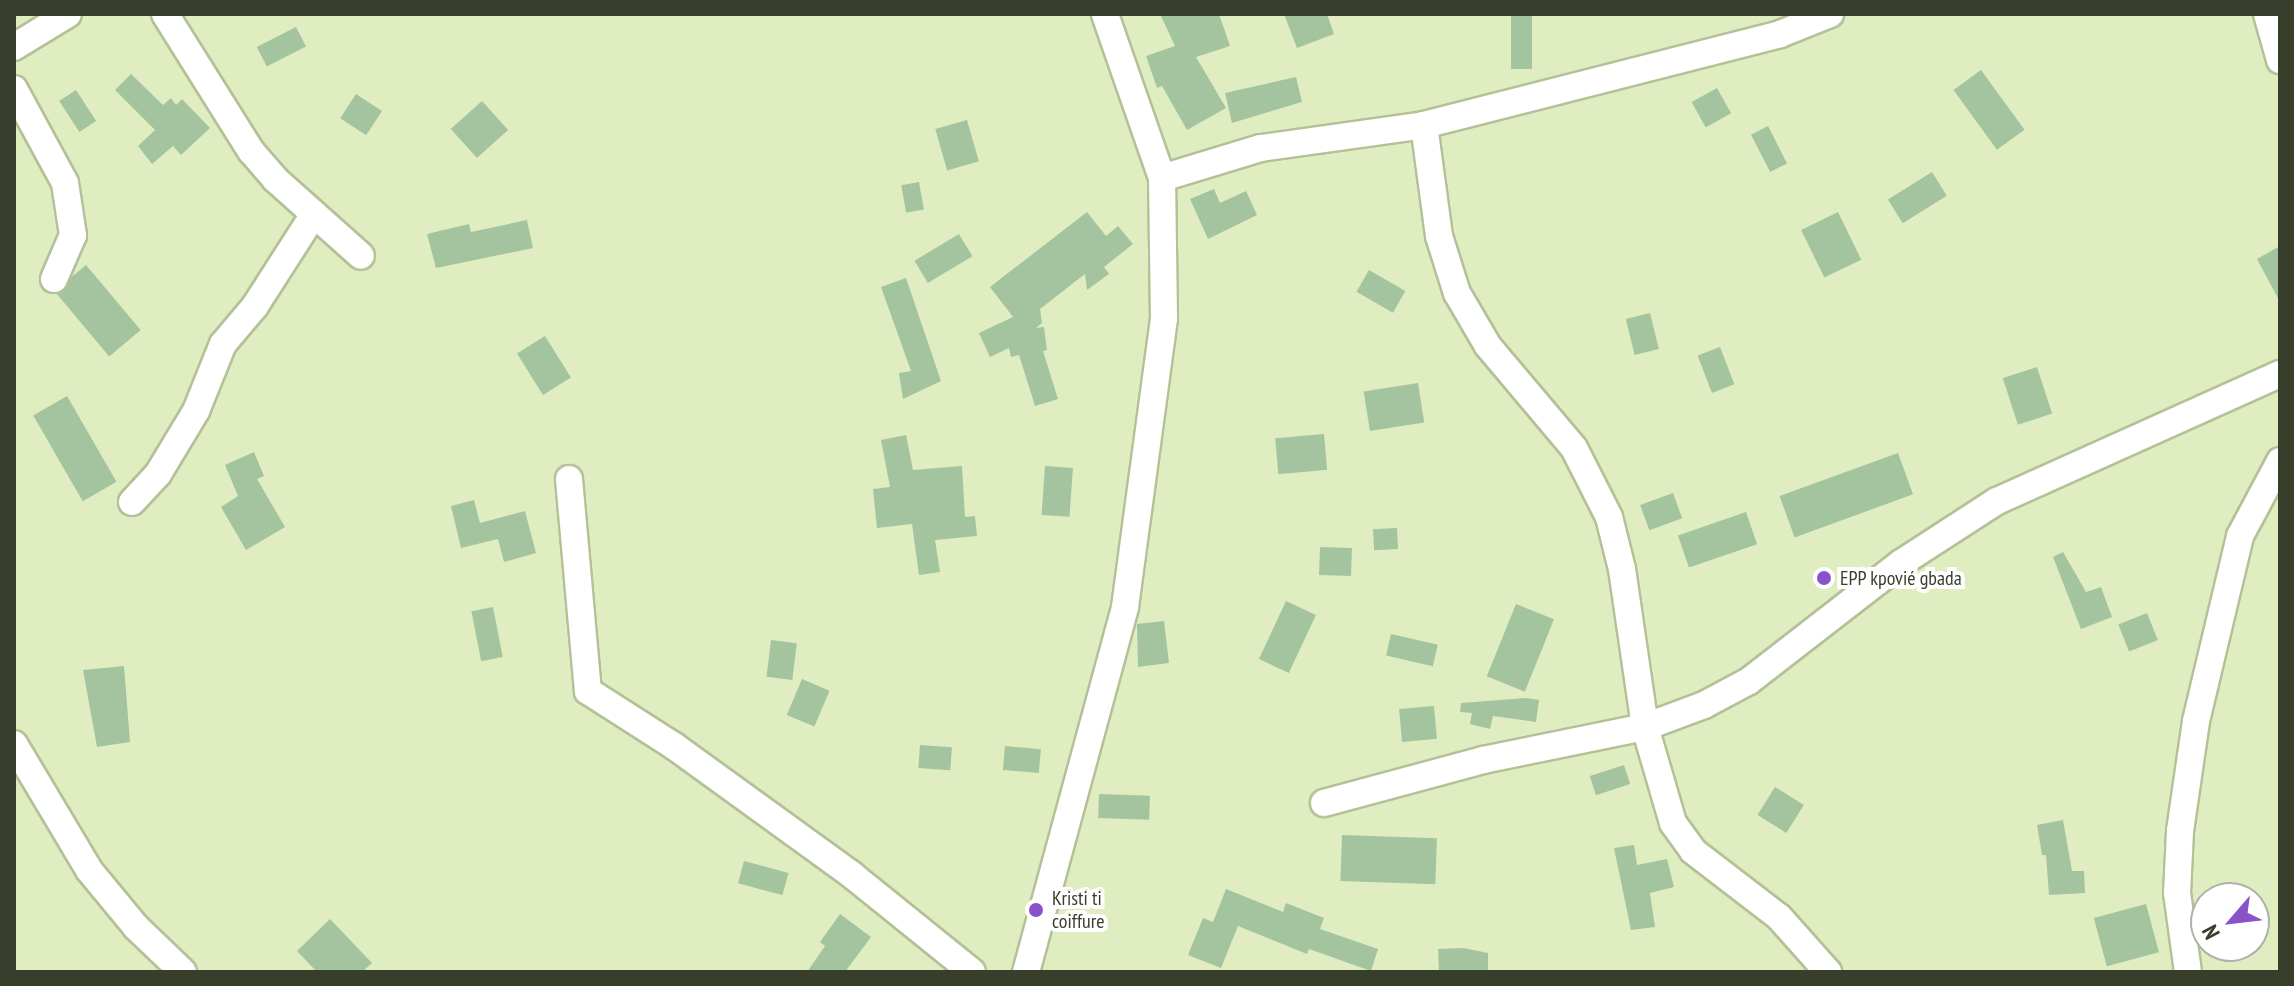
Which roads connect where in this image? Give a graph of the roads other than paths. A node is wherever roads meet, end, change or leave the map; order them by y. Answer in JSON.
{"nodes":[{"id":1,"x":68,"y":14,"type":"edge"},
{"id":2,"x":165,"y":14,"type":"edge"},
{"id":3,"x":1105,"y":14,"type":"edge"},
{"id":4,"x":1830,"y":14,"type":"edge"},
{"id":5,"x":2267,"y":14,"type":"edge"},
{"id":6,"x":15,"y":42,"type":"edge"},
{"id":7,"x":2280,"y":60,"type":"edge"},
{"id":8,"x":14,"y":89,"type":"edge"},
{"id":9,"x":1424,"y":125,"type":"junction"},
{"id":10,"x":1162,"y":178,"type":"junction"},
{"id":11,"x":314,"y":214,"type":"junction"},
{"id":12,"x":361,"y":256,"type":"dead end"},
{"id":13,"x":54,"y":279,"type":"dead end"},
{"id":14,"x":2280,"y":374,"type":"edge"},
{"id":15,"x":2280,"y":461,"type":"edge"},
{"id":16,"x":569,"y":479,"type":"dead end"},
{"id":17,"x":132,"y":502,"type":"dead end"},
{"id":18,"x":1645,"y":727,"type":"junction"},
{"id":19,"x":14,"y":744,"type":"edge"},
{"id":20,"x":1324,"y":803,"type":"dead end"},
{"id":21,"x":183,"y":972,"type":"edge"},
{"id":22,"x":972,"y":972,"type":"edge"},
{"id":23,"x":1026,"y":972,"type":"edge"},
{"id":24,"x":1828,"y":972,"type":"edge"},
{"id":25,"x":2188,"y":972,"type":"edge"}],
"edges":[{"from":1,"to":6,"type":"street"},
{"from":2,"to":11,"type":"street"},
{"from":3,"to":10,"type":"street"},
{"from":4,"to":9,"type":"street"},
{"from":5,"to":7,"type":"street"},
{"from":8,"to":13,"type":"street"},
{"from":9,"to":10,"type":"street"},
{"from":9,"to":18,"type":"street"},
{"from":10,"to":23,"type":"street"},
{"from":11,"to":12,"type":"street"},
{"from":11,"to":17,"type":"street"},
{"from":14,"to":18,"type":"street"},
{"from":15,"to":25,"type":"street"},
{"from":16,"to":22,"type":"street"},
{"from":18,"to":20,"type":"street"},
{"from":18,"to":24,"type":"street"},
{"from":19,"to":21,"type":"street"}]}
